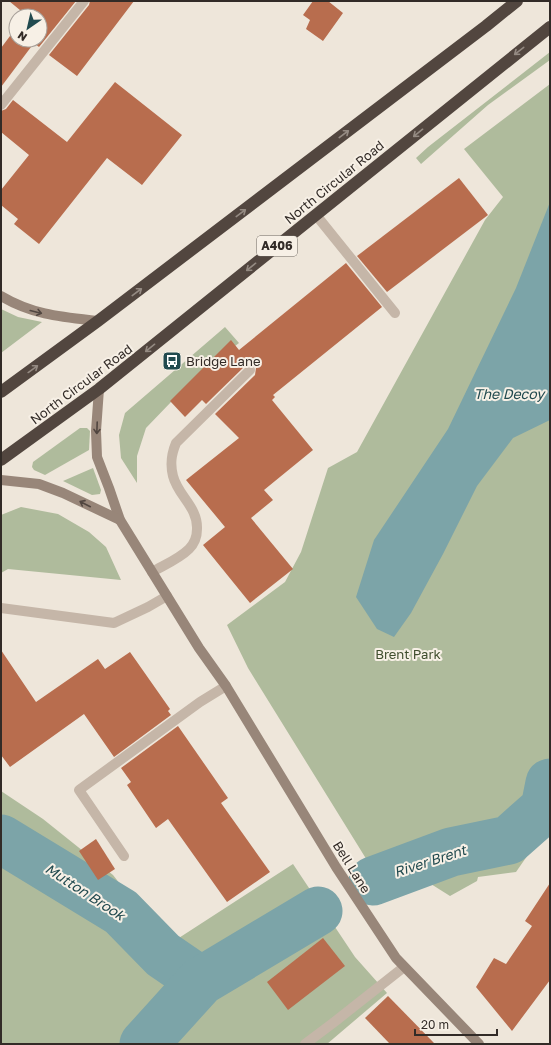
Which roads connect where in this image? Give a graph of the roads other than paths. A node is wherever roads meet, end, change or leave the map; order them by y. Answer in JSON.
{"nodes":[{"id":1,"x":84,"y":1,"type":"edge"},
{"id":2,"x":516,"y":1,"type":"edge"},
{"id":3,"x":550,"y":27,"type":"edge"},
{"id":4,"x":1,"y":105,"type":"edge"},
{"id":5,"x":316,"y":215,"type":"junction"},
{"id":6,"x":1,"y":296,"type":"edge"},
{"id":7,"x":395,"y":313,"type":"dead end"},
{"id":8,"x":98,"y":321,"type":"junction"},
{"id":9,"x":250,"y":370,"type":"dead end"},
{"id":10,"x":99,"y":389,"type":"junction"},
{"id":11,"x":1,"y":392,"type":"edge"},
{"id":12,"x":1,"y":460,"type":"edge"},
{"id":13,"x":1,"y":480,"type":"edge"},
{"id":14,"x":120,"y":520,"type":"junction"},
{"id":15,"x":152,"y":572,"type":"junction"},
{"id":16,"x":167,"y":596,"type":"junction"},
{"id":17,"x":1,"y":608,"type":"edge"},
{"id":18,"x":226,"y":686,"type":"junction"},
{"id":19,"x":124,"y":856,"type":"dead end"},
{"id":20,"x":404,"y":967,"type":"junction"},
{"id":21,"x":305,"y":1044,"type":"edge"},
{"id":22,"x":479,"y":1044,"type":"edge"}],
"edges":[{"from":1,"to":4,"type":"street"},
{"from":8,"to":2,"type":"highway","one_way":true},
{"from":3,"to":5,"type":"highway","name":"North Circular Road","number":"A406","one_way":true},
{"from":5,"to":7,"type":"street"},
{"from":5,"to":10,"type":"highway","name":"North Circular Road","number":"A406","one_way":true},
{"from":6,"to":8,"type":"street","one_way":true},
{"from":11,"to":8,"type":"highway","one_way":true},
{"from":9,"to":15,"type":"street"},
{"from":10,"to":12,"type":"highway","name":"North Circular Road","number":"A406"},
{"from":10,"to":14,"type":"street","one_way":true},
{"from":14,"to":13,"type":"street","one_way":true},
{"from":14,"to":15,"type":"street"},
{"from":15,"to":16,"type":"street"},
{"from":16,"to":17,"type":"street"},
{"from":16,"to":18,"type":"street"},
{"from":18,"to":19,"type":"street"},
{"from":18,"to":20,"type":"street","name":"Bell Lane"},
{"from":20,"to":21,"type":"street"},
{"from":20,"to":22,"type":"street","name":"Bell Lane"}]}
